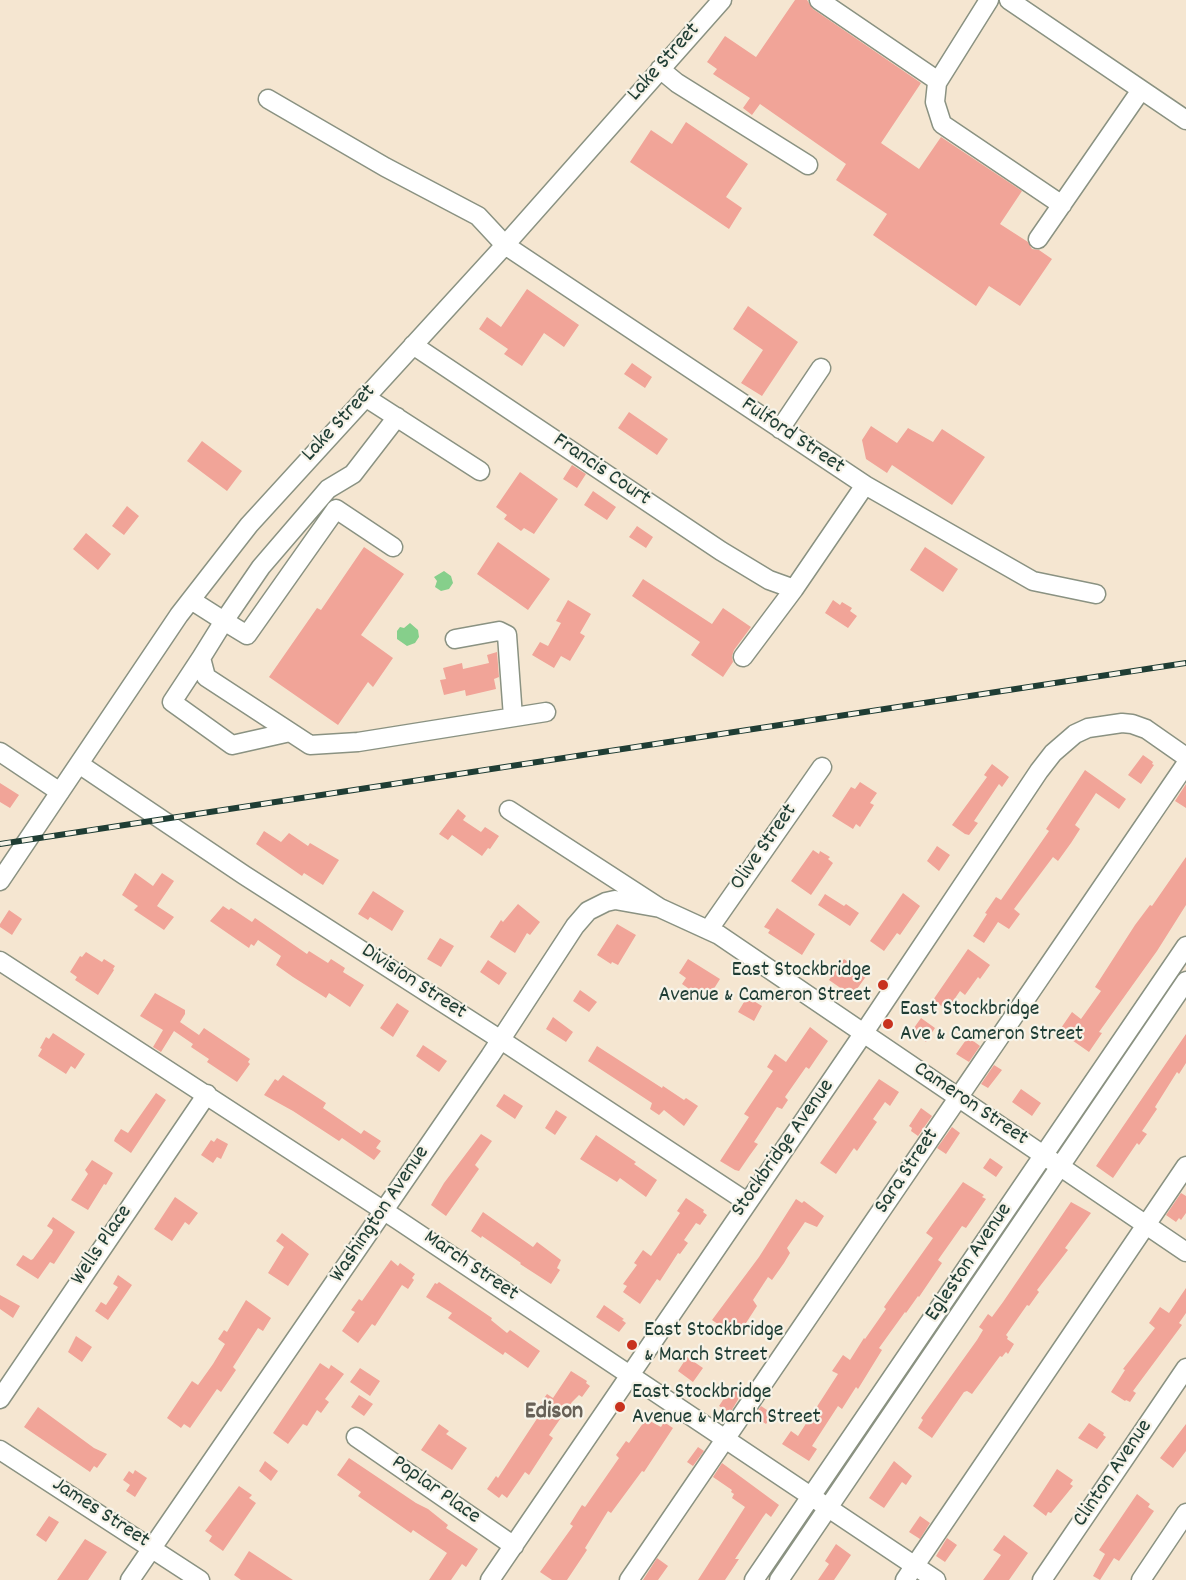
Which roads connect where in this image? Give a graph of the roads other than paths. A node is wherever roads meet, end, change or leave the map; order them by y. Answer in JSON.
{"nodes":[{"id":1,"x":722,"y":0,"type":"edge"},
{"id":2,"x":819,"y":0,"type":"edge"},
{"id":3,"x":989,"y":0,"type":"edge"},
{"id":4,"x":1009,"y":0,"type":"edge"},
{"id":5,"x":660,"y":69,"type":"junction"},
{"id":6,"x":940,"y":76,"type":"junction"},
{"id":7,"x":1141,"y":90,"type":"junction"},
{"id":8,"x":268,"y":99,"type":"dead end"},
{"id":9,"x":1186,"y":120,"type":"edge"},
{"id":10,"x":808,"y":165,"type":"dead end"},
{"id":11,"x":1062,"y":205,"type":"junction"},
{"id":12,"x":1038,"y":239,"type":"dead end"},
{"id":13,"x":505,"y":245,"type":"junction"},
{"id":14,"x":413,"y":345,"type":"junction"},
{"id":15,"x":821,"y":368,"type":"dead end"},
{"id":16,"x":365,"y":397,"type":"junction"},
{"id":17,"x":397,"y":417,"type":"junction"},
{"id":18,"x":780,"y":429,"type":"junction"},
{"id":19,"x":480,"y":471,"type":"dead end"},
{"id":20,"x":865,"y":486,"type":"junction"},
{"id":21,"x":320,"y":499,"type":"junction"},
{"id":22,"x":336,"y":509,"type":"junction"},
{"id":23,"x":393,"y":547,"type":"dead end"},
{"id":24,"x":794,"y":589,"type":"junction"},
{"id":25,"x":1096,"y":594,"type":"dead end"},
{"id":26,"x":192,"y":600,"type":"junction"},
{"id":27,"x":224,"y":621,"type":"junction"},
{"id":28,"x":455,"y":639,"type":"dead end"},
{"id":29,"x":743,"y":657,"type":"dead end"},
{"id":30,"x":201,"y":658,"type":"junction"},
{"id":31,"x":546,"y":712,"type":"dead end"},
{"id":32,"x":513,"y":717,"type":"junction"},
{"id":33,"x":290,"y":732,"type":"junction"},
{"id":34,"x":0,"y":752,"type":"edge"},
{"id":35,"x":1186,"y":757,"type":"edge"},
{"id":36,"x":79,"y":764,"type":"junction"},
{"id":37,"x":1186,"y":764,"type":"edge"},
{"id":38,"x":822,"y":767,"type":"dead end"},
{"id":39,"x":60,"y":792,"type":"junction"},
{"id":40,"x":509,"y":810,"type":"dead end"},
{"id":41,"x":0,"y":881,"type":"edge"},
{"id":42,"x":660,"y":908,"type":"junction"},
{"id":43,"x":709,"y":929,"type":"junction"},
{"id":44,"x":1186,"y":946,"type":"edge"},
{"id":45,"x":0,"y":961,"type":"edge"},
{"id":46,"x":1186,"y":981,"type":"edge"},
{"id":47,"x":1159,"y":986,"type":"junction"},
{"id":48,"x":1175,"y":997,"type":"junction"},
{"id":49,"x":863,"y":1034,"type":"junction"},
{"id":50,"x":501,"y":1040,"type":"junction"},
{"id":51,"x":207,"y":1094,"type":"junction"},
{"id":52,"x":959,"y":1098,"type":"junction"},
{"id":53,"x":1044,"y":1154,"type":"junction"},
{"id":54,"x":1061,"y":1166,"type":"junction"},
{"id":55,"x":1186,"y":1166,"type":"edge"},
{"id":56,"x":747,"y":1202,"type":"junction"},
{"id":57,"x":383,"y":1210,"type":"junction"},
{"id":58,"x":1145,"y":1225,"type":"junction"},
{"id":59,"x":1186,"y":1252,"type":"edge"},
{"id":60,"x":927,"y":1327,"type":"junction"},
{"id":61,"x":944,"y":1339,"type":"junction"},
{"id":62,"x":1186,"y":1368,"type":"edge"},
{"id":63,"x":630,"y":1374,"type":"junction"},
{"id":64,"x":0,"y":1399,"type":"edge"},
{"id":65,"x":356,"y":1437,"type":"dead end"},
{"id":66,"x":725,"y":1439,"type":"junction"},
{"id":67,"x":0,"y":1450,"type":"edge"},
{"id":68,"x":812,"y":1496,"type":"junction"},
{"id":69,"x":828,"y":1507,"type":"junction"},
{"id":70,"x":1186,"y":1513,"type":"edge"},
{"id":71,"x":514,"y":1546,"type":"junction"},
{"id":72,"x":152,"y":1548,"type":"junction"},
{"id":73,"x":910,"y":1573,"type":"edge"},
{"id":74,"x":130,"y":1580,"type":"edge"},
{"id":75,"x":200,"y":1580,"type":"edge"},
{"id":76,"x":490,"y":1580,"type":"edge"},
{"id":77,"x":629,"y":1580,"type":"edge"},
{"id":78,"x":754,"y":1580,"type":"edge"},
{"id":79,"x":779,"y":1580,"type":"edge"},
{"id":80,"x":936,"y":1580,"type":"edge"},
{"id":81,"x":1042,"y":1580,"type":"edge"},
{"id":82,"x":1141,"y":1580,"type":"edge"}],
"edges":[{"from":1,"to":5,"type":"street","name":"Lake Street"},
{"from":2,"to":6,"type":"street"},
{"from":3,"to":6,"type":"street"},
{"from":4,"to":7,"type":"street"},
{"from":5,"to":10,"type":"street"},
{"from":5,"to":13,"type":"street","name":"Lake Street"},
{"from":6,"to":11,"type":"street"},
{"from":7,"to":9,"type":"street"},
{"from":7,"to":11,"type":"street"},
{"from":8,"to":13,"type":"street","name":"Fulford Street"},
{"from":11,"to":12,"type":"street"},
{"from":13,"to":14,"type":"street","name":"Lake Street"},
{"from":13,"to":18,"type":"street","name":"Fulford Street"},
{"from":14,"to":16,"type":"street","name":"Lake Street"},
{"from":14,"to":24,"type":"street","name":"Francis Court"},
{"from":15,"to":18,"type":"street"},
{"from":16,"to":17,"type":"street"},
{"from":16,"to":26,"type":"street","name":"Lake Street"},
{"from":17,"to":19,"type":"street"},
{"from":17,"to":21,"type":"street"},
{"from":18,"to":20,"type":"street","name":"Fulford Street"},
{"from":20,"to":24,"type":"street"},
{"from":20,"to":25,"type":"street","name":"Fulford Street"},
{"from":21,"to":22,"type":"street"},
{"from":21,"to":27,"type":"street"},
{"from":22,"to":23,"type":"street"},
{"from":22,"to":27,"type":"street"},
{"from":24,"to":29,"type":"street"},
{"from":26,"to":27,"type":"street"},
{"from":26,"to":36,"type":"street","name":"Lake Street"},
{"from":27,"to":30,"type":"street"},
{"from":28,"to":32,"type":"street"},
{"from":30,"to":33,"type":"street"},
{"from":30,"to":33,"type":"street"},
{"from":31,"to":32,"type":"street"},
{"from":32,"to":33,"type":"street"},
{"from":34,"to":39,"type":"street"},
{"from":35,"to":49,"type":"street","name":"Stockbridge Avenue"},
{"from":36,"to":39,"type":"street","name":"Lake Street"},
{"from":36,"to":50,"type":"street","name":"Division Street"},
{"from":37,"to":52,"type":"street","name":"Sara Street"},
{"from":38,"to":43,"type":"street","name":"Olive Street"},
{"from":39,"to":41,"type":"street","name":"Lake Street"},
{"from":40,"to":42,"type":"street","name":"Cameron Street"},
{"from":42,"to":43,"type":"street","name":"Cameron Street"},
{"from":42,"to":50,"type":"street","name":"Washington Avenue"},
{"from":43,"to":49,"type":"street","name":"Cameron Street"},
{"from":44,"to":47,"type":"street","name":"Egleston Avenue"},
{"from":45,"to":51,"type":"street","name":"March Street"},
{"from":46,"to":48,"type":"street","name":"Egleston Avenue"},
{"from":47,"to":48,"type":"street"},
{"from":47,"to":53,"type":"street","name":"Egleston Avenue"},
{"from":48,"to":54,"type":"street","name":"Egleston Avenue"},
{"from":49,"to":52,"type":"street","name":"Cameron Street"},
{"from":49,"to":56,"type":"street","name":"Stockbridge Avenue"},
{"from":50,"to":56,"type":"street","name":"Division Street"},
{"from":50,"to":57,"type":"street","name":"Washington Avenue"},
{"from":51,"to":57,"type":"street","name":"March Street"},
{"from":51,"to":64,"type":"street","name":"Wells Place"},
{"from":52,"to":53,"type":"street","name":"Cameron Street"},
{"from":52,"to":66,"type":"street","name":"Sara Street"},
{"from":53,"to":54,"type":"street","name":"Cameron Street"},
{"from":53,"to":60,"type":"street","name":"Egleston Avenue"},
{"from":54,"to":58,"type":"street","name":"Cameron Street"},
{"from":54,"to":61,"type":"street","name":"Egleston Avenue"},
{"from":55,"to":58,"type":"street"},
{"from":56,"to":63,"type":"street","name":"Stockbridge Avenue"},
{"from":57,"to":63,"type":"street","name":"March Street"},
{"from":57,"to":72,"type":"street","name":"Washington Avenue"},
{"from":58,"to":59,"type":"street","name":"Cameron Street"},
{"from":58,"to":73,"type":"street"},
{"from":60,"to":61,"type":"street"},
{"from":60,"to":68,"type":"street","name":"Egleston Avenue"},
{"from":61,"to":69,"type":"street","name":"Egleston Avenue"},
{"from":62,"to":81,"type":"street","name":"Clinton Avenue"},
{"from":63,"to":66,"type":"street","name":"March Street"},
{"from":63,"to":71,"type":"street","name":"Stockbridge Avenue"},
{"from":65,"to":71,"type":"street","name":"Poplar Place"},
{"from":66,"to":68,"type":"street","name":"March Street"},
{"from":66,"to":77,"type":"street","name":"Sara Street"},
{"from":67,"to":72,"type":"street","name":"James Street"},
{"from":68,"to":69,"type":"street","name":"March Street"},
{"from":68,"to":78,"type":"street","name":"Egleston Avenue"},
{"from":69,"to":73,"type":"street","name":"March Street"},
{"from":69,"to":79,"type":"street","name":"Egleston Avenue"},
{"from":70,"to":82,"type":"street"},
{"from":71,"to":76,"type":"street","name":"Stockbridge Avenue"},
{"from":72,"to":74,"type":"street","name":"Washington Avenue"},
{"from":72,"to":75,"type":"street","name":"James Street"},
{"from":73,"to":80,"type":"street","name":"March Street"}]}
